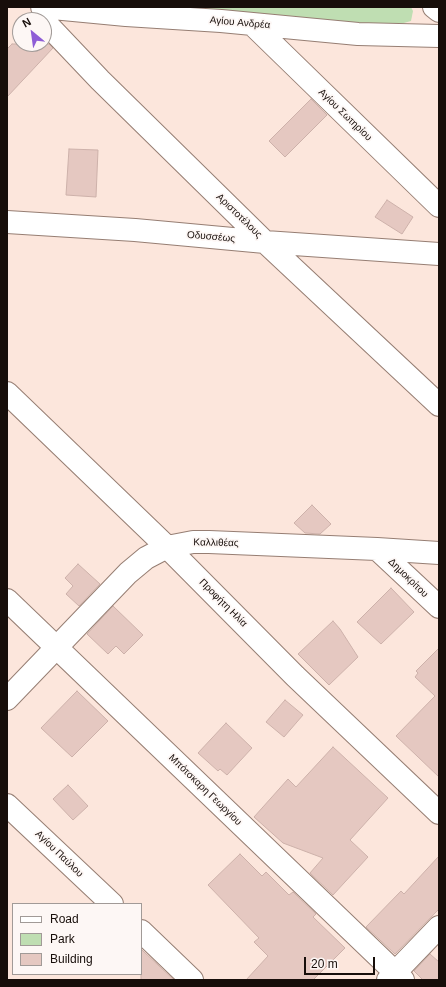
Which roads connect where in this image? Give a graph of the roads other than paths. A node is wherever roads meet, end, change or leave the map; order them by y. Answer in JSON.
{"nodes":[{"id":1,"x":42,"y":7,"type":"edge"},
{"id":2,"x":434,"y":7,"type":"edge"},
{"id":3,"x":439,"y":11,"type":"edge"},
{"id":4,"x":252,"y":24,"type":"junction"},
{"id":5,"x":52,"y":30,"type":"edge"},
{"id":6,"x":439,"y":36,"type":"edge"},
{"id":7,"x":439,"y":206,"type":"edge"},
{"id":8,"x":7,"y":222,"type":"edge"},
{"id":9,"x":265,"y":242,"type":"junction"},
{"id":10,"x":439,"y":254,"type":"edge"},
{"id":11,"x":7,"y":393,"type":"edge"},
{"id":12,"x":439,"y":405,"type":"edge"},
{"id":13,"x":166,"y":547,"type":"junction"},
{"id":14,"x":378,"y":549,"type":"junction"},
{"id":15,"x":439,"y":553,"type":"edge"},
{"id":16,"x":7,"y":600,"type":"edge"},
{"id":17,"x":439,"y":607,"type":"edge"},
{"id":18,"x":57,"y":647,"type":"junction"},
{"id":19,"x":7,"y":699,"type":"edge"},
{"id":20,"x":7,"y":804,"type":"edge"},
{"id":21,"x":439,"y":813,"type":"edge"},
{"id":22,"x":111,"y":903,"type":"edge"},
{"id":23,"x":439,"y":927,"type":"edge"},
{"id":24,"x":142,"y":933,"type":"edge"},
{"id":25,"x":396,"y":977,"type":"edge"},
{"id":26,"x":192,"y":980,"type":"edge"}],
"edges":[{"from":1,"to":4,"type":"street","name":"Αγίου Ανδρέα"},
{"from":2,"to":3,"type":"street"},
{"from":4,"to":6,"type":"street","name":"Αγίου Ανδρέα"},
{"from":4,"to":7,"type":"street","name":"Αγίου Σωτηρίου"},
{"from":5,"to":9,"type":"street","name":"Αριστοτέλους"},
{"from":8,"to":9,"type":"street","name":"Οδυσσέως"},
{"from":9,"to":10,"type":"street","name":"Οδυσσέως"},
{"from":9,"to":12,"type":"street","name":"Αριστοτέλους"},
{"from":11,"to":13,"type":"street","name":"Προφήτη Ηλία"},
{"from":13,"to":14,"type":"street","name":"Καλλιθέας"},
{"from":13,"to":18,"type":"street","name":"Καλλιθέας"},
{"from":13,"to":21,"type":"street","name":"Προφήτη Ηλία"},
{"from":14,"to":15,"type":"street","name":"Καλλιθέας"},
{"from":14,"to":17,"type":"street","name":"Δημοκρίτου"},
{"from":16,"to":18,"type":"street","name":"Μπότσκαρη Γεωργίου"},
{"from":18,"to":19,"type":"street","name":"Καλλιθέας"},
{"from":18,"to":25,"type":"street","name":"Μπότσκαρη Γεωργίου"},
{"from":20,"to":22,"type":"street","name":"Αγίου Παύλου"},
{"from":23,"to":25,"type":"street"},
{"from":24,"to":26,"type":"street"}]}
